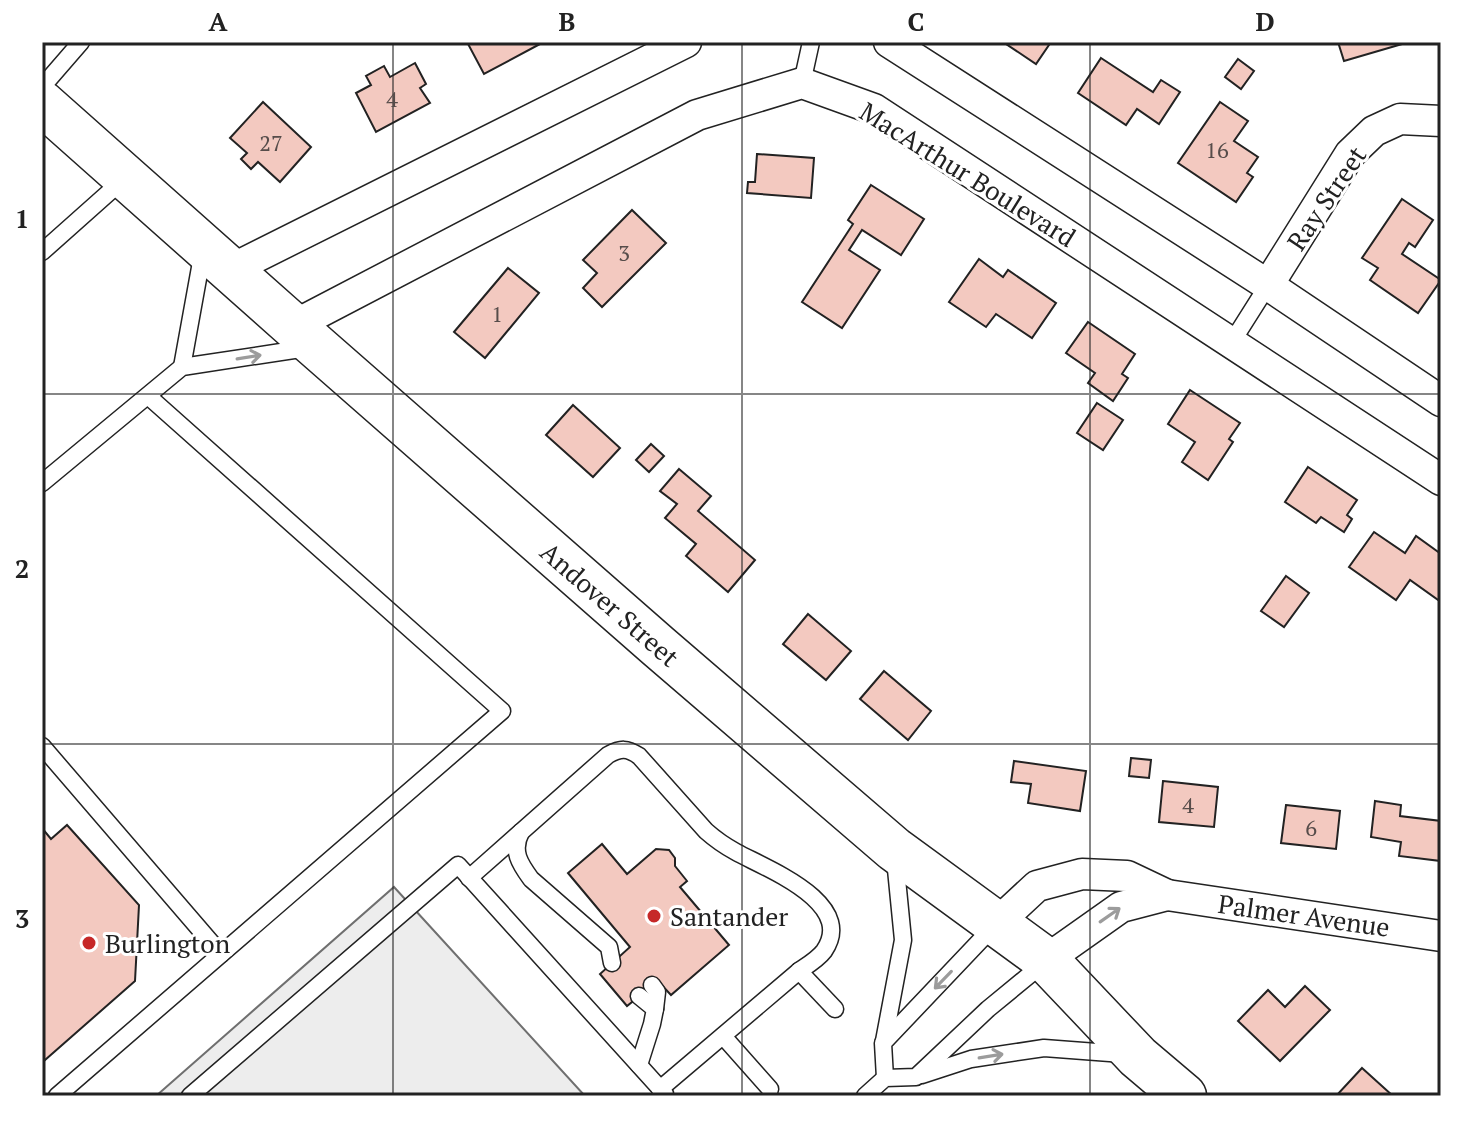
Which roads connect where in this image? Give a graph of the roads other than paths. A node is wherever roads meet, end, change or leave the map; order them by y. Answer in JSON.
{"nodes":[{"id":1,"x":81,"y":42,"type":"edge"},
{"id":2,"x":686,"y":42,"type":"edge"},
{"id":3,"x":811,"y":42,"type":"edge"},
{"id":4,"x":889,"y":42,"type":"edge"},
{"id":5,"x":802,"y":83,"type":"junction"},
{"id":6,"x":42,"y":87,"type":"edge"},
{"id":7,"x":42,"y":103,"type":"edge"},
{"id":8,"x":1441,"y":121,"type":"edge"},
{"id":9,"x":126,"y":177,"type":"junction"},
{"id":10,"x":44,"y":247,"type":"edge"},
{"id":11,"x":217,"y":259,"type":"junction"},
{"id":12,"x":1268,"y":285,"type":"junction"},
{"id":13,"x":304,"y":336,"type":"junction"},
{"id":14,"x":1232,"y":342,"type":"junction"},
{"id":15,"x":182,"y":367,"type":"junction"},
{"id":16,"x":148,"y":396,"type":"junction"},
{"id":17,"x":1441,"y":401,"type":"edge"},
{"id":18,"x":1441,"y":480,"type":"edge"},
{"id":19,"x":42,"y":483,"type":"edge"},
{"id":20,"x":42,"y":746,"type":"edge"},
{"id":21,"x":521,"y":832,"type":"junction"},
{"id":22,"x":894,"y":849,"type":"junction"},
{"id":23,"x":469,"y":878,"type":"junction"},
{"id":24,"x":1167,"y":895,"type":"junction"},
{"id":25,"x":996,"y":924,"type":"junction"},
{"id":26,"x":1441,"y":936,"type":"edge"},
{"id":27,"x":221,"y":954,"type":"junction"},
{"id":28,"x":615,"y":954,"type":"dead end"},
{"id":29,"x":1046,"y":960,"type":"junction"},
{"id":30,"x":799,"y":971,"type":"junction"},
{"id":31,"x":645,"y":990,"type":"dead end"},
{"id":32,"x":835,"y":1009,"type":"dead end"},
{"id":33,"x":723,"y":1036,"type":"junction"},
{"id":34,"x":883,"y":1043,"type":"junction"},
{"id":35,"x":1138,"y":1057,"type":"junction"},
{"id":36,"x":639,"y":1065,"type":"junction"},
{"id":37,"x":916,"y":1077,"type":"junction"},
{"id":38,"x":885,"y":1078,"type":"junction"},
{"id":39,"x":770,"y":1089,"type":"dead end"},
{"id":40,"x":664,"y":1092,"type":"edge"},
{"id":41,"x":57,"y":1096,"type":"edge"},
{"id":42,"x":190,"y":1096,"type":"edge"},
{"id":43,"x":865,"y":1096,"type":"edge"},
{"id":44,"x":1184,"y":1096,"type":"edge"}],
"edges":[{"from":1,"to":6,"type":"lane"},
{"from":2,"to":11,"type":"street"},
{"from":3,"to":5,"type":"lane"},
{"from":4,"to":12,"type":"street"},
{"from":5,"to":13,"type":"street"},
{"from":5,"to":14,"type":"street","name":"MacArthur Boulevard"},
{"from":7,"to":9,"type":"highway","name":"Andover Street"},
{"from":8,"to":12,"type":"street","name":"Ray Street"},
{"from":9,"to":10,"type":"lane"},
{"from":9,"to":11,"type":"highway","name":"Andover Street"},
{"from":11,"to":13,"type":"highway","name":"Andover Street"},
{"from":11,"to":15,"type":"lane"},
{"from":12,"to":14,"type":"lane"},
{"from":12,"to":17,"type":"street"},
{"from":15,"to":13,"type":"lane","one_way":true},
{"from":13,"to":22,"type":"highway","name":"Andover Street"},
{"from":14,"to":18,"type":"street","name":"MacArthur Boulevard"},
{"from":15,"to":16,"type":"lane"},
{"from":16,"to":19,"type":"lane"},
{"from":16,"to":27,"type":"lane"},
{"from":20,"to":27,"type":"lane"},
{"from":21,"to":23,"type":"lane"},
{"from":21,"to":28,"type":"lane"},
{"from":21,"to":30,"type":"lane"},
{"from":22,"to":25,"type":"highway","name":"Andover Street"},
{"from":22,"to":34,"type":"lane"},
{"from":23,"to":36,"type":"lane"},
{"from":23,"to":42,"type":"lane"},
{"from":24,"to":25,"type":"street","name":"Palmer Avenue"},
{"from":24,"to":26,"type":"street","name":"Palmer Avenue"},
{"from":29,"to":24,"type":"street","name":"Palmer Avenue","one_way":true},
{"from":25,"to":29,"type":"highway","name":"Andover Street"},
{"from":25,"to":34,"type":"lane","one_way":true},
{"from":27,"to":41,"type":"lane"},
{"from":29,"to":35,"type":"highway","name":"Andover Street"},
{"from":29,"to":37,"type":"lane"},
{"from":30,"to":32,"type":"lane"},
{"from":30,"to":33,"type":"lane"},
{"from":31,"to":36,"type":"lane"},
{"from":33,"to":39,"type":"lane"},
{"from":33,"to":40,"type":"lane"},
{"from":34,"to":38,"type":"lane"},
{"from":37,"to":35,"type":"lane","one_way":true},
{"from":35,"to":44,"type":"highway","name":"Andover Street"},
{"from":36,"to":40,"type":"lane"},
{"from":37,"to":38,"type":"lane"},
{"from":38,"to":43,"type":"lane"}]}
